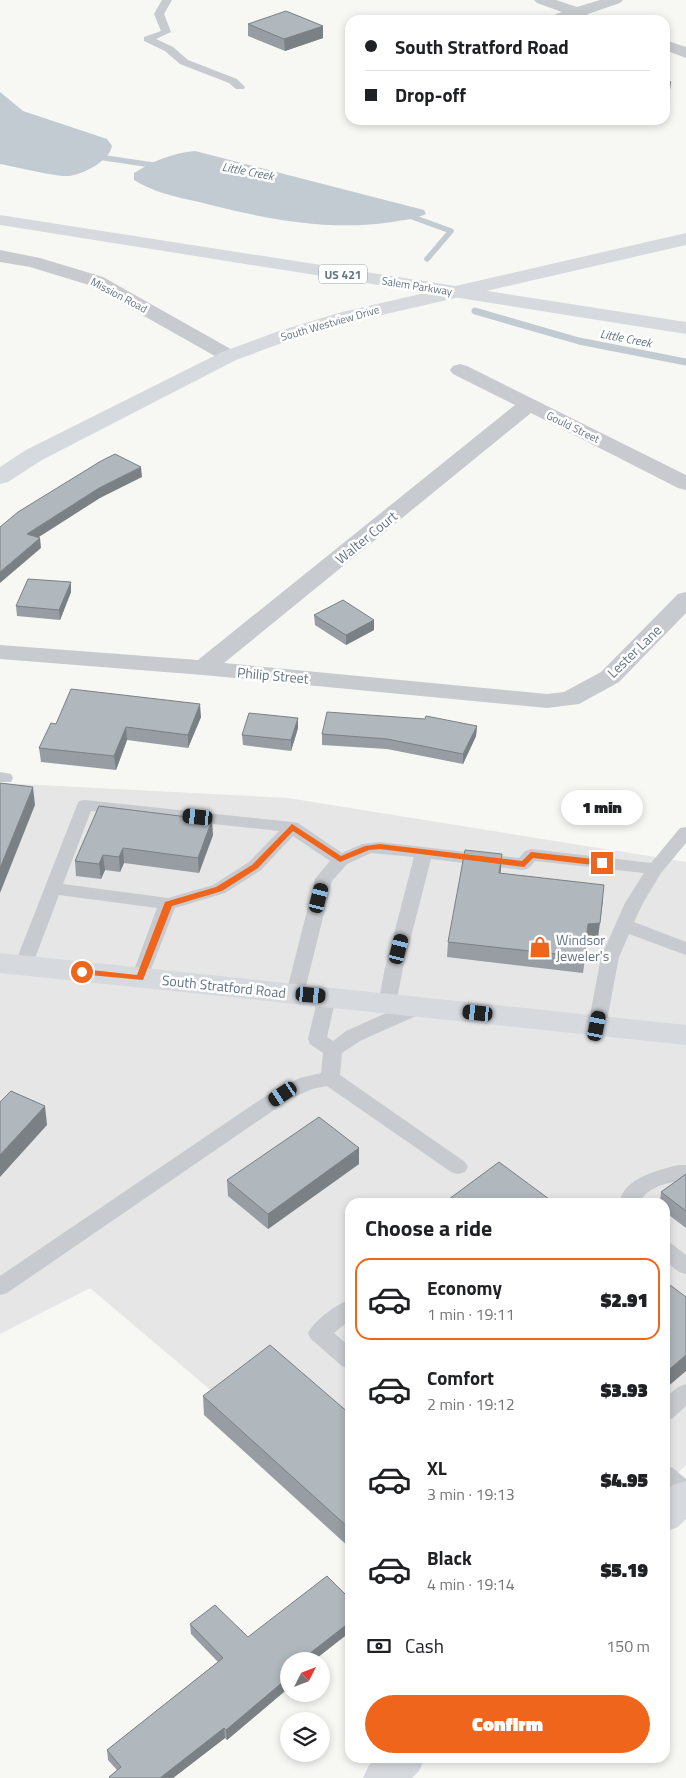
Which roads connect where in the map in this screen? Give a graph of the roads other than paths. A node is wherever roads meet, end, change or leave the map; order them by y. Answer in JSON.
{"nodes":[{"id":1,"x":166,"y":0,"type":"edge"},
{"id":2,"x":542,"y":0,"type":"edge"},
{"id":3,"x":615,"y":0,"type":"edge"},
{"id":4,"x":575,"y":12,"type":"junction"},
{"id":5,"x":567,"y":15,"type":"edge"},
{"id":6,"x":583,"y":15,"type":"edge"},
{"id":7,"x":139,"y":32,"type":"dead end"},
{"id":8,"x":148,"y":39,"type":"junction"},
{"id":9,"x":670,"y":48,"type":"edge"},
{"id":10,"x":686,"y":53,"type":"edge"},
{"id":11,"x":240,"y":87,"type":"dead end"},
{"id":12,"x":0,"y":205,"type":"edge"},
{"id":13,"x":0,"y":220,"type":"edge"},
{"id":14,"x":686,"y":239,"type":"edge"},
{"id":15,"x":0,"y":256,"type":"edge"},
{"id":16,"x":686,"y":313,"type":"edge"},
{"id":17,"x":686,"y":328,"type":"edge"},
{"id":18,"x":229,"y":356,"type":"junction"},
{"id":19,"x":460,"y":370,"type":"dead end"},
{"id":20,"x":528,"y":405,"type":"junction"},
{"id":21,"x":0,"y":477,"type":"edge"},
{"id":22,"x":686,"y":483,"type":"edge"},
{"id":23,"x":686,"y":599,"type":"edge"},
{"id":24,"x":0,"y":652,"type":"edge"},
{"id":25,"x":203,"y":668,"type":"junction"},
{"id":26,"x":547,"y":701,"type":"joint"},
{"id":27,"x":292,"y":827,"type":"junction"},
{"id":28,"x":686,"y":832,"type":"edge"},
{"id":29,"x":424,"y":852,"type":"junction"},
{"id":30,"x":340,"y":860,"type":"junction"},
{"id":31,"x":655,"y":869,"type":"junction"},
{"id":32,"x":54,"y":889,"type":"junction"},
{"id":33,"x":168,"y":904,"type":"junction"},
{"id":34,"x":624,"y":925,"type":"junction"},
{"id":35,"x":686,"y":949,"type":"edge"},
{"id":36,"x":11,"y":964,"type":"edge"},
{"id":37,"x":140,"y":978,"type":"junction"},
{"id":38,"x":295,"y":994,"type":"junction"},
{"id":39,"x":328,"y":996,"type":"junction"},
{"id":40,"x":387,"y":1004,"type":"junction"},
{"id":41,"x":418,"y":1007,"type":"junction"},
{"id":42,"x":597,"y":1026,"type":"junction"},
{"id":43,"x":686,"y":1035,"type":"edge"},
{"id":44,"x":333,"y":1050,"type":"junction"},
{"id":45,"x":330,"y":1078,"type":"junction"},
{"id":46,"x":458,"y":1167,"type":"dead end"},
{"id":47,"x":686,"y":1174,"type":"edge"},
{"id":48,"x":631,"y":1198,"type":"edge"},
{"id":49,"x":670,"y":1254,"type":"edge"},
{"id":50,"x":686,"y":1266,"type":"edge"},
{"id":51,"x":0,"y":1287,"type":"edge"},
{"id":52,"x":345,"y":1312,"type":"edge"},
{"id":53,"x":345,"y":1356,"type":"edge"},
{"id":54,"x":686,"y":1393,"type":"edge"},
{"id":55,"x":670,"y":1407,"type":"edge"},
{"id":56,"x":670,"y":1478,"type":"edge"},
{"id":57,"x":686,"y":1492,"type":"edge"},
{"id":58,"x":686,"y":1496,"type":"edge"},
{"id":59,"x":670,"y":1511,"type":"edge"},
{"id":60,"x":400,"y":1763,"type":"edge"},
{"id":61,"x":383,"y":1778,"type":"edge"}],
"edges":[{"from":1,"to":8,"type":"lane"},
{"from":2,"to":4,"type":"street"},
{"from":3,"to":4,"type":"street"},
{"from":4,"to":5,"type":"street"},
{"from":4,"to":6,"type":"street"},
{"from":7,"to":8,"type":"lane"},
{"from":8,"to":11,"type":"lane"},
{"from":9,"to":10,"type":"street"},
{"from":12,"to":16,"type":"main road","name":"Salem Parkway","number":"US 421"},
{"from":13,"to":17,"type":"main road","name":"Salem Parkway","number":"US 421"},
{"from":14,"to":18,"type":"main road","name":"South Westview Drive"},
{"from":15,"to":18,"type":"street","name":"Mission Road"},
{"from":18,"to":21,"type":"main road","name":"South Westview Drive"},
{"from":19,"to":20,"type":"street","name":"Gould Street"},
{"from":20,"to":22,"type":"street","name":"Gould Street"},
{"from":20,"to":25,"type":"street","name":"Walter Court"},
{"from":23,"to":26,"type":"street","name":"Lester Lane"},
{"from":24,"to":25,"type":"street","name":"Philip Street"},
{"from":25,"to":26,"type":"street","name":"Philip Street"},
{"from":27,"to":30,"type":"lane"},
{"from":27,"to":32,"type":"lane"},
{"from":27,"to":33,"type":"lane"},
{"from":28,"to":31,"type":"lane"},
{"from":29,"to":30,"type":"lane"},
{"from":29,"to":31,"type":"lane"},
{"from":29,"to":40,"type":"lane"},
{"from":30,"to":38,"type":"lane"},
{"from":31,"to":34,"type":"lane"},
{"from":32,"to":33,"type":"lane"},
{"from":32,"to":36,"type":"lane"},
{"from":33,"to":37,"type":"lane"},
{"from":34,"to":35,"type":"lane"},
{"from":34,"to":42,"type":"lane"},
{"from":36,"to":37,"type":"main road","name":"South Stratford Road"},
{"from":37,"to":38,"type":"main road","name":"South Stratford Road"},
{"from":38,"to":39,"type":"main road","name":"South Stratford Road"},
{"from":39,"to":40,"type":"main road","name":"South Stratford Road"},
{"from":39,"to":44,"type":"lane"},
{"from":40,"to":41,"type":"main road","name":"South Stratford Road"},
{"from":41,"to":42,"type":"main road","name":"South Stratford Road"},
{"from":41,"to":44,"type":"lane"},
{"from":42,"to":43,"type":"main road","name":"South Stratford Road"},
{"from":44,"to":45,"type":"lane"},
{"from":45,"to":46,"type":"lane"},
{"from":45,"to":51,"type":"lane"},
{"from":47,"to":48,"type":"lane"},
{"from":49,"to":50,"type":"lane"},
{"from":52,"to":53,"type":"lane"},
{"from":54,"to":55,"type":"lane"},
{"from":56,"to":57,"type":"lane"},
{"from":58,"to":59,"type":"main road"},
{"from":60,"to":61,"type":"main road"}]}
